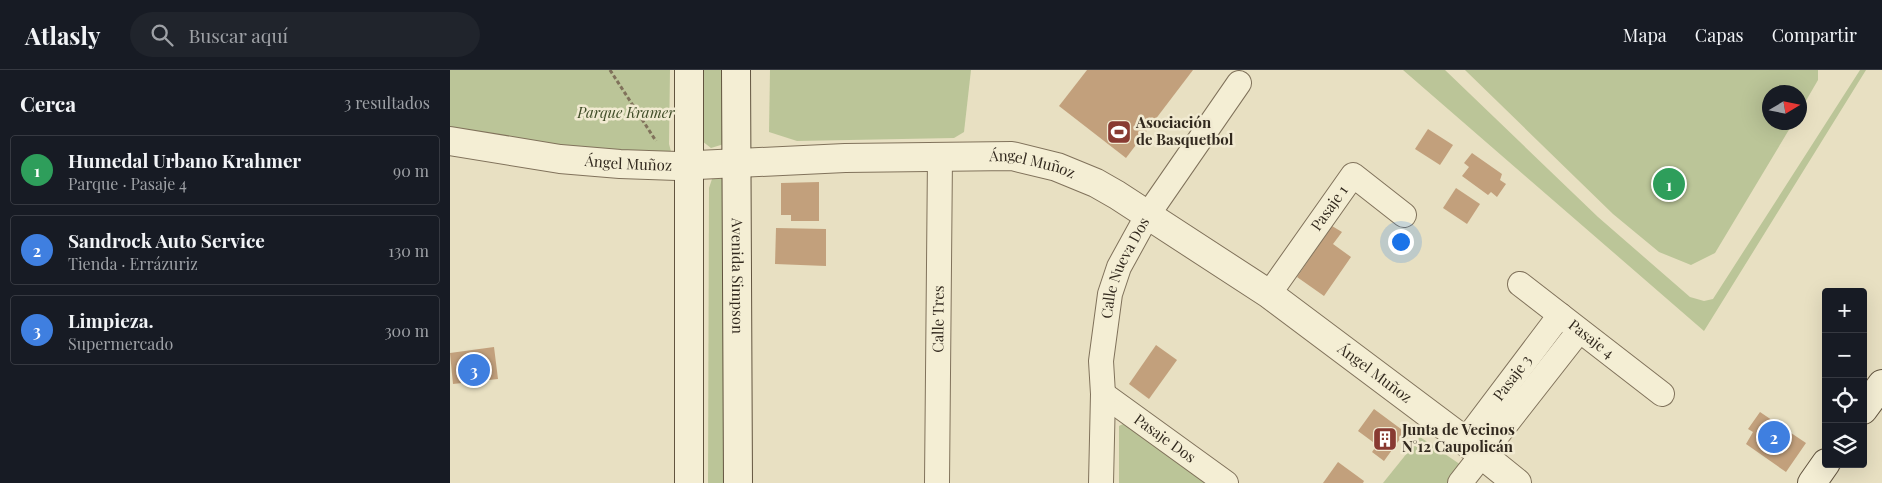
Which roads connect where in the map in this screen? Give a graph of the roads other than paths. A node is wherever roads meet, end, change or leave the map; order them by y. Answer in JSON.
{"nodes":[{"id":1,"x":689,"y":70,"type":"edge"},
{"id":2,"x":736,"y":70,"type":"edge"},
{"id":3,"x":1239,"y":83,"type":"dead end"},
{"id":4,"x":450,"y":141,"type":"edge"},
{"id":5,"x":940,"y":156,"type":"junction"},
{"id":6,"x":737,"y":163,"type":"junction"},
{"id":7,"x":689,"y":166,"type":"junction"},
{"id":8,"x":1404,"y":215,"type":"dead end"},
{"id":9,"x":1147,"y":216,"type":"junction"},
{"id":10,"x":1520,"y":284,"type":"dead end"},
{"id":11,"x":1268,"y":294,"type":"junction"},
{"id":12,"x":1560,"y":315,"type":"junction"},
{"id":13,"x":1579,"y":331,"type":"junction"},
{"id":14,"x":1103,"y":394,"type":"junction"},
{"id":15,"x":1662,"y":394,"type":"dead end"},
{"id":16,"x":1474,"y":447,"type":"junction"},
{"id":17,"x":1822,"y":468,"type":"edge"},
{"id":18,"x":688,"y":483,"type":"edge"},
{"id":19,"x":738,"y":483,"type":"edge"},
{"id":20,"x":937,"y":483,"type":"edge"},
{"id":21,"x":1101,"y":483,"type":"edge"},
{"id":22,"x":1226,"y":483,"type":"edge"},
{"id":23,"x":1460,"y":483,"type":"edge"},
{"id":24,"x":1517,"y":483,"type":"edge"},
{"id":25,"x":1812,"y":483,"type":"edge"}],
"edges":[{"from":1,"to":7,"type":"street"},
{"from":2,"to":6,"type":"street","name":"Avenida Simpson"},
{"from":3,"to":9,"type":"street","name":"Calle Nueva Dos"},
{"from":4,"to":7,"type":"street","name":"Ángel Muñoz"},
{"from":5,"to":6,"type":"street","name":"Ángel Muñoz"},
{"from":5,"to":9,"type":"street","name":"Ángel Muñoz"},
{"from":5,"to":20,"type":"street","name":"Calle Tres"},
{"from":6,"to":7,"type":"street","name":"Ángel Muñoz"},
{"from":6,"to":19,"type":"street","name":"Avenida Simpson"},
{"from":7,"to":18,"type":"street"},
{"from":8,"to":11,"type":"street","name":"Pasaje 1"},
{"from":9,"to":11,"type":"street","name":"Ángel Muñoz"},
{"from":9,"to":14,"type":"street","name":"Calle Nueva Dos"},
{"from":10,"to":12,"type":"street","name":"Pasaje 4"},
{"from":11,"to":16,"type":"street","name":"Ángel Muñoz"},
{"from":12,"to":13,"type":"street","name":"Pasaje 4"},
{"from":12,"to":16,"type":"street","name":"Pasaje 3"},
{"from":13,"to":15,"type":"street","name":"Pasaje 4"},
{"from":13,"to":16,"type":"street","name":"Pasaje 3"},
{"from":14,"to":21,"type":"street","name":"Calle Nueva Dos"},
{"from":14,"to":22,"type":"street","name":"Pasaje Dos"},
{"from":16,"to":23,"type":"street"},
{"from":16,"to":24,"type":"street","name":"Ángel Muñoz"},
{"from":17,"to":25,"type":"street"}]}
